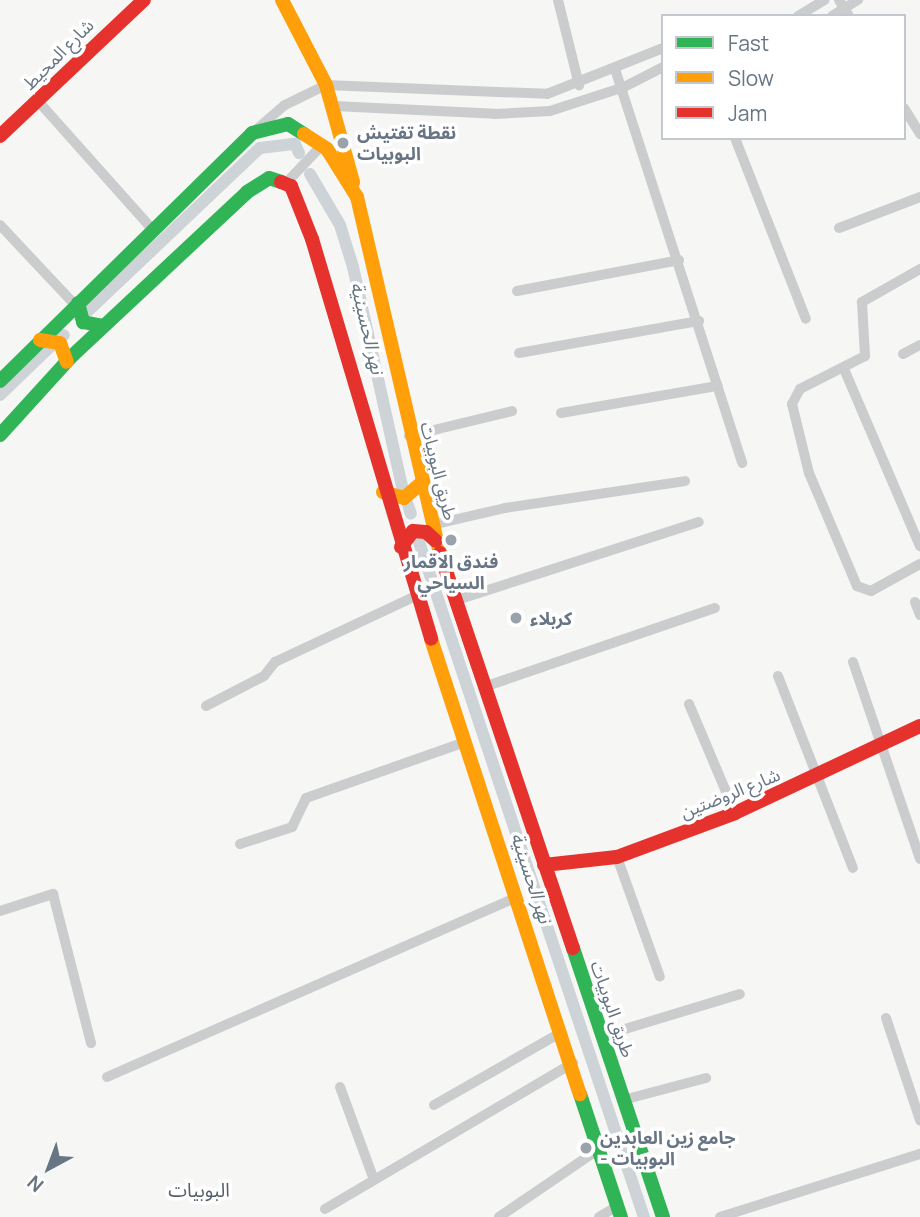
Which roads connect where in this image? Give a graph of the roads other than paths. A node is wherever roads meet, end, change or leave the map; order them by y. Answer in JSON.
{"nodes":[{"id":1,"x":144,"y":0,"type":"edge"},
{"id":2,"x":282,"y":0,"type":"edge"},
{"id":3,"x":558,"y":0,"type":"edge"},
{"id":4,"x":825,"y":0,"type":"edge"},
{"id":5,"x":858,"y":0,"type":"edge"},
{"id":6,"x":844,"y":8,"type":"edge"},
{"id":7,"x":801,"y":14,"type":"edge"},
{"id":8,"x":661,"y":49,"type":"edge"},
{"id":9,"x":661,"y":68,"type":"edge"},
{"id":10,"x":615,"y":69,"type":"junction"},
{"id":11,"x":326,"y":85,"type":"junction"},
{"id":12,"x":579,"y":85,"type":"junction"},
{"id":13,"x":624,"y":87,"type":"junction"},
{"id":14,"x":38,"y":101,"type":"junction"},
{"id":15,"x":334,"y":106,"type":"junction"},
{"id":16,"x":906,"y":111,"type":"edge"},
{"id":17,"x":7,"y":125,"type":"edge"},
{"id":18,"x":252,"y":133,"type":"junction"},
{"id":19,"x":920,"y":134,"type":"edge"},
{"id":20,"x":0,"y":136,"type":"edge"},
{"id":21,"x":736,"y":140,"type":"edge"},
{"id":22,"x":323,"y":144,"type":"junction"},
{"id":23,"x":287,"y":182,"type":"junction"},
{"id":24,"x":357,"y":197,"type":"junction"},
{"id":25,"x":920,"y":197,"type":"edge"},
{"id":26,"x":0,"y":225,"type":"edge"},
{"id":27,"x":839,"y":228,"type":"dead end"},
{"id":28,"x":153,"y":230,"type":"junction"},
{"id":29,"x":679,"y":260,"type":"junction"},
{"id":30,"x":920,"y":269,"type":"edge"},
{"id":31,"x":517,"y":291,"type":"dead end"},
{"id":32,"x":77,"y":304,"type":"junction"},
{"id":33,"x":806,"y":319,"type":"dead end"},
{"id":34,"x":699,"y":321,"type":"junction"},
{"id":35,"x":103,"y":326,"type":"junction"},
{"id":36,"x":40,"y":340,"type":"junction"},
{"id":37,"x":920,"y":345,"type":"edge"},
{"id":38,"x":519,"y":353,"type":"dead end"},
{"id":39,"x":903,"y":354,"type":"dead end"},
{"id":40,"x":67,"y":362,"type":"junction"},
{"id":41,"x":844,"y":369,"type":"junction"},
{"id":42,"x":0,"y":381,"type":"edge"},
{"id":43,"x":718,"y":386,"type":"junction"},
{"id":44,"x":512,"y":411,"type":"dead end"},
{"id":45,"x":561,"y":413,"type":"dead end"},
{"id":46,"x":0,"y":435,"type":"edge"},
{"id":47,"x":409,"y":436,"type":"junction"},
{"id":48,"x":741,"y":463,"type":"dead end"},
{"id":49,"x":685,"y":481,"type":"dead end"},
{"id":50,"x":421,"y":483,"type":"junction"},
{"id":51,"x":383,"y":492,"type":"junction"},
{"id":52,"x":699,"y":522,"type":"dead end"},
{"id":53,"x":432,"y":525,"type":"junction"},
{"id":54,"x":436,"y":541,"type":"junction"},
{"id":55,"x":401,"y":547,"type":"junction"},
{"id":56,"x":920,"y":547,"type":"edge"},
{"id":57,"x":920,"y":564,"type":"edge"},
{"id":58,"x":416,"y":596,"type":"junction"},
{"id":59,"x":457,"y":600,"type":"junction"},
{"id":60,"x":915,"y":602,"type":"dead end"},
{"id":61,"x":715,"y":608,"type":"dead end"},
{"id":62,"x":920,"y":615,"type":"edge"},
{"id":63,"x":853,"y":662,"type":"dead end"},
{"id":64,"x":778,"y":676,"type":"dead end"},
{"id":65,"x":484,"y":687,"type":"junction"},
{"id":66,"x":690,"y":704,"type":"dead end"},
{"id":67,"x":206,"y":706,"type":"dead end"},
{"id":68,"x":920,"y":726,"type":"edge"},
{"id":69,"x":462,"y":743,"type":"junction"},
{"id":70,"x":881,"y":747,"type":"junction"},
{"id":71,"x":817,"y":777,"type":"junction"},
{"id":72,"x":735,"y":813,"type":"junction"},
{"id":73,"x":240,"y":845,"type":"dead end"},
{"id":74,"x":617,"y":857,"type":"junction"},
{"id":75,"x":920,"y":859,"type":"edge"},
{"id":76,"x":544,"y":865,"type":"junction"},
{"id":77,"x":853,"y":868,"type":"dead end"},
{"id":78,"x":514,"y":898,"type":"junction"},
{"id":79,"x":0,"y":911,"type":"edge"},
{"id":80,"x":660,"y":976,"type":"dead end"},
{"id":81,"x":740,"y":994,"type":"dead end"},
{"id":82,"x":886,"y":1018,"type":"dead end"},
{"id":83,"x":562,"y":1032,"type":"junction"},
{"id":84,"x":602,"y":1035,"type":"junction"},
{"id":85,"x":90,"y":1042,"type":"dead end"},
{"id":86,"x":573,"y":1063,"type":"junction"},
{"id":87,"x":107,"y":1077,"type":"dead end"},
{"id":88,"x":706,"y":1078,"type":"dead end"},
{"id":89,"x":340,"y":1087,"type":"dead end"},
{"id":90,"x":623,"y":1100,"type":"junction"},
{"id":91,"x":434,"y":1105,"type":"dead end"},
{"id":92,"x":920,"y":1120,"type":"edge"},
{"id":93,"x":599,"y":1149,"type":"junction"},
{"id":94,"x":920,"y":1154,"type":"edge"},
{"id":95,"x":373,"y":1177,"type":"junction"},
{"id":96,"x":325,"y":1209,"type":"dead end"},
{"id":97,"x":619,"y":1211,"type":"edge"},
{"id":98,"x":499,"y":1217,"type":"edge"},
{"id":99,"x":599,"y":1217,"type":"edge"},
{"id":100,"x":663,"y":1217,"type":"edge"},
{"id":101,"x":720,"y":1217,"type":"edge"}],
"edges":[{"from":1,"to":14,"type":"main road","name":"شارع المحيط"},
{"from":2,"to":11,"type":"main road"},
{"from":3,"to":12,"type":"street"},
{"from":4,"to":7,"type":"street"},
{"from":5,"to":6,"type":"street"},
{"from":8,"to":10,"type":"street"},
{"from":9,"to":13,"type":"street"},
{"from":10,"to":12,"type":"street"},
{"from":10,"to":13,"type":"street"},
{"from":11,"to":12,"type":"street"},
{"from":11,"to":15,"type":"main road"},
{"from":11,"to":18,"type":"street"},
{"from":13,"to":15,"type":"street"},
{"from":13,"to":29,"type":"street"},
{"from":14,"to":17,"type":"main road","name":"شارع المحيط"},
{"from":14,"to":28,"type":"street"},
{"from":15,"to":24,"type":"main road"},
{"from":16,"to":19,"type":"street"},
{"from":17,"to":20,"type":"main road","name":"شارع المحيط"},
{"from":18,"to":22,"type":"main road","name":"طريق البوبيات"},
{"from":18,"to":28,"type":"main road"},
{"from":21,"to":33,"type":"street"},
{"from":22,"to":23,"type":"street"},
{"from":22,"to":24,"type":"main road","name":"طريق البوبيات"},
{"from":23,"to":35,"type":"main road"},
{"from":23,"to":51,"type":"main road"},
{"from":24,"to":47,"type":"main road","name":"طريق البوبيات"},
{"from":25,"to":27,"type":"street"},
{"from":26,"to":32,"type":"street"},
{"from":28,"to":32,"type":"main road"},
{"from":29,"to":31,"type":"street"},
{"from":29,"to":34,"type":"street"},
{"from":30,"to":41,"type":"street"},
{"from":32,"to":35,"type":"main road"},
{"from":32,"to":36,"type":"main road"},
{"from":34,"to":38,"type":"street"},
{"from":34,"to":43,"type":"street"},
{"from":35,"to":40,"type":"main road"},
{"from":36,"to":40,"type":"main road"},
{"from":36,"to":42,"type":"main road"},
{"from":37,"to":39,"type":"street"},
{"from":40,"to":46,"type":"main road"},
{"from":41,"to":56,"type":"street"},
{"from":41,"to":57,"type":"street"},
{"from":43,"to":45,"type":"street"},
{"from":43,"to":48,"type":"street"},
{"from":44,"to":47,"type":"street"},
{"from":47,"to":50,"type":"main road","name":"طريق البوبيات"},
{"from":49,"to":53,"type":"street"},
{"from":50,"to":51,"type":"main road"},
{"from":50,"to":53,"type":"main road","name":"طريق البوبيات"},
{"from":51,"to":55,"type":"main road"},
{"from":52,"to":59,"type":"street"},
{"from":53,"to":54,"type":"main road","name":"طريق البوبيات"},
{"from":54,"to":55,"type":"main road"},
{"from":54,"to":59,"type":"main road","name":"طريق البوبيات"},
{"from":55,"to":58,"type":"main road"},
{"from":58,"to":67,"type":"street"},
{"from":58,"to":69,"type":"main road"},
{"from":59,"to":65,"type":"main road","name":"طريق البوبيات"},
{"from":60,"to":62,"type":"street"},
{"from":61,"to":65,"type":"street"},
{"from":63,"to":70,"type":"street"},
{"from":64,"to":71,"type":"street"},
{"from":65,"to":76,"type":"main road","name":"طريق البوبيات"},
{"from":66,"to":72,"type":"street"},
{"from":68,"to":70,"type":"main road","name":"شارع الروضتين"},
{"from":69,"to":73,"type":"street"},
{"from":69,"to":78,"type":"main road"},
{"from":70,"to":71,"type":"main road","name":"شارع الروضتين"},
{"from":70,"to":75,"type":"street"},
{"from":71,"to":72,"type":"main road","name":"شارع الروضتين"},
{"from":71,"to":77,"type":"street"},
{"from":72,"to":74,"type":"main road","name":"شارع الروضتين"},
{"from":74,"to":76,"type":"main road","name":"شارع الروضتين"},
{"from":74,"to":80,"type":"street"},
{"from":76,"to":84,"type":"main road","name":"طريق البوبيات"},
{"from":78,"to":83,"type":"main road"},
{"from":78,"to":87,"type":"street"},
{"from":79,"to":85,"type":"street"},
{"from":81,"to":84,"type":"street"},
{"from":82,"to":92,"type":"street"},
{"from":83,"to":86,"type":"main road"},
{"from":83,"to":91,"type":"street"},
{"from":84,"to":90,"type":"main road","name":"طريق البوبيات"},
{"from":86,"to":93,"type":"main road"},
{"from":86,"to":95,"type":"street"},
{"from":88,"to":90,"type":"street"},
{"from":89,"to":95,"type":"street"},
{"from":90,"to":100,"type":"main road","name":"طريق البوبيات"},
{"from":93,"to":97,"type":"main road"},
{"from":93,"to":98,"type":"street"},
{"from":94,"to":101,"type":"street"},
{"from":95,"to":96,"type":"street"},
{"from":97,"to":99,"type":"street"}]}
